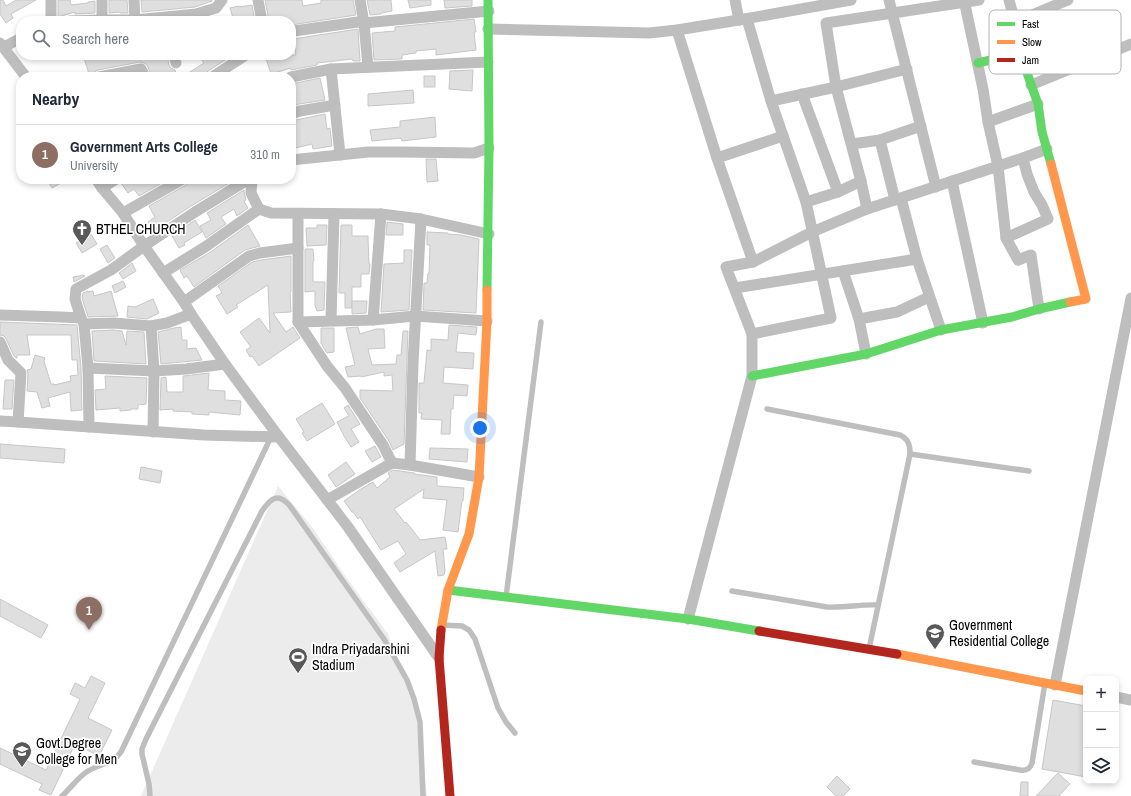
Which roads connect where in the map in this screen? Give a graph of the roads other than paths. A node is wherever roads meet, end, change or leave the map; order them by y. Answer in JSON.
{"nodes":[{"id":1,"x":51,"y":0,"type":"edge"},
{"id":2,"x":102,"y":0,"type":"edge"},
{"id":3,"x":134,"y":0,"type":"edge"},
{"id":4,"x":222,"y":0,"type":"edge"},
{"id":5,"x":258,"y":0,"type":"edge"},
{"id":6,"x":360,"y":0,"type":"edge"},
{"id":7,"x":488,"y":0,"type":"edge"},
{"id":8,"x":735,"y":0,"type":"edge"},
{"id":9,"x":851,"y":0,"type":"edge"},
{"id":10,"x":889,"y":0,"type":"edge"},
{"id":11,"x":979,"y":0,"type":"edge"},
{"id":12,"x":1010,"y":0,"type":"edge"},
{"id":13,"x":1068,"y":0,"type":"edge"},
{"id":14,"x":964,"y":1,"type":"edge"},
{"id":15,"x":1012,"y":10,"type":"edge"},
{"id":16,"x":1044,"y":10,"type":"edge"},
{"id":17,"x":489,"y":11,"type":"junction"},
{"id":18,"x":892,"y":13,"type":"junction"},
{"id":19,"x":51,"y":16,"type":"edge"},
{"id":20,"x":102,"y":16,"type":"edge"},
{"id":21,"x":135,"y":16,"type":"edge"},
{"id":22,"x":184,"y":16,"type":"edge"},
{"id":23,"x":261,"y":16,"type":"edge"},
{"id":24,"x":743,"y":19,"type":"junction"},
{"id":25,"x":364,"y":23,"type":"junction"},
{"id":26,"x":488,"y":29,"type":"junction"},
{"id":27,"x":677,"y":30,"type":"junction"},
{"id":28,"x":296,"y":31,"type":"edge"},
{"id":29,"x":16,"y":40,"type":"edge"},
{"id":30,"x":1131,"y":44,"type":"edge"},
{"id":31,"x":2,"y":45,"type":"edge"},
{"id":32,"x":1121,"y":48,"type":"edge"},
{"id":33,"x":238,"y":60,"type":"edge"},
{"id":34,"x":989,"y":60,"type":"edge"},
{"id":35,"x":488,"y":62,"type":"junction"},
{"id":36,"x":978,"y":63,"type":"junction"},
{"id":37,"x":368,"y":68,"type":"junction"},
{"id":38,"x":331,"y":69,"type":"junction"},
{"id":39,"x":906,"y":69,"type":"junction"},
{"id":40,"x":22,"y":72,"type":"edge"},
{"id":41,"x":125,"y":72,"type":"edge"},
{"id":42,"x":143,"y":72,"type":"edge"},
{"id":43,"x":220,"y":72,"type":"edge"},
{"id":44,"x":1027,"y":74,"type":"edge"},
{"id":45,"x":1058,"y":74,"type":"edge"},
{"id":46,"x":296,"y":76,"type":"edge"},
{"id":47,"x":1031,"y":85,"type":"junction"},
{"id":48,"x":836,"y":87,"type":"junction"},
{"id":49,"x":802,"y":94,"type":"junction"},
{"id":50,"x":772,"y":101,"type":"junction"},
{"id":51,"x":1038,"y":104,"type":"junction"},
{"id":52,"x":334,"y":105,"type":"junction"},
{"id":53,"x":296,"y":112,"type":"edge"},
{"id":54,"x":988,"y":122,"type":"junction"},
{"id":55,"x":921,"y":126,"type":"junction"},
{"id":56,"x":783,"y":136,"type":"junction"},
{"id":57,"x":880,"y":140,"type":"junction"},
{"id":58,"x":852,"y":144,"type":"junction"},
{"id":59,"x":489,"y":148,"type":"junction"},
{"id":60,"x":1047,"y":149,"type":"junction"},
{"id":61,"x":340,"y":155,"type":"junction"},
{"id":62,"x":717,"y":158,"type":"junction"},
{"id":63,"x":1023,"y":158,"type":"junction"},
{"id":64,"x":296,"y":159,"type":"edge"},
{"id":65,"x":998,"y":166,"type":"junction"},
{"id":66,"x":861,"y":181,"type":"junction"},
{"id":67,"x":952,"y":181,"type":"junction"},
{"id":68,"x":100,"y":184,"type":"edge"},
{"id":69,"x":174,"y":184,"type":"edge"},
{"id":70,"x":241,"y":184,"type":"edge"},
{"id":71,"x":252,"y":184,"type":"edge"},
{"id":72,"x":936,"y":187,"type":"junction"},
{"id":73,"x":838,"y":192,"type":"junction"},
{"id":74,"x":898,"y":199,"type":"junction"},
{"id":75,"x":806,"y":202,"type":"junction"},
{"id":76,"x":260,"y":209,"type":"junction"},
{"id":77,"x":867,"y":209,"type":"junction"},
{"id":78,"x":123,"y":213,"type":"junction"},
{"id":79,"x":298,"y":214,"type":"junction"},
{"id":80,"x":334,"y":214,"type":"junction"},
{"id":81,"x":381,"y":214,"type":"junction"},
{"id":82,"x":421,"y":219,"type":"junction"},
{"id":83,"x":812,"y":232,"type":"junction"},
{"id":84,"x":489,"y":234,"type":"junction"},
{"id":85,"x":1006,"y":238,"type":"junction"},
{"id":86,"x":144,"y":246,"type":"junction"},
{"id":87,"x":298,"y":248,"type":"junction"},
{"id":88,"x":917,"y":259,"type":"junction"},
{"id":89,"x":754,"y":262,"type":"junction"},
{"id":90,"x":843,"y":271,"type":"junction"},
{"id":91,"x":163,"y":273,"type":"junction"},
{"id":92,"x":822,"y":274,"type":"junction"},
{"id":93,"x":734,"y":288,"type":"junction"},
{"id":94,"x":929,"y":297,"type":"junction"},
{"id":95,"x":1131,"y":298,"type":"edge"},
{"id":96,"x":184,"y":302,"type":"junction"},
{"id":97,"x":1039,"y":309,"type":"junction"},
{"id":98,"x":191,"y":314,"type":"junction"},
{"id":99,"x":0,"y":315,"type":"edge"},
{"id":100,"x":415,"y":316,"type":"junction"},
{"id":101,"x":859,"y":319,"type":"junction"},
{"id":102,"x":331,"y":320,"type":"junction"},
{"id":103,"x":373,"y":320,"type":"junction"},
{"id":104,"x":82,"y":321,"type":"junction"},
{"id":105,"x":487,"y":321,"type":"junction"},
{"id":106,"x":298,"y":322,"type":"junction"},
{"id":107,"x":541,"y":322,"type":"dead end"},
{"id":108,"x":983,"y":323,"type":"junction"},
{"id":109,"x":151,"y":326,"type":"junction"},
{"id":110,"x":941,"y":330,"type":"junction"},
{"id":111,"x":752,"y":334,"type":"junction"},
{"id":112,"x":0,"y":342,"type":"edge"},
{"id":113,"x":866,"y":354,"type":"junction"},
{"id":114,"x":225,"y":364,"type":"junction"},
{"id":115,"x":88,"y":368,"type":"junction"},
{"id":116,"x":154,"y":371,"type":"junction"},
{"id":117,"x":752,"y":376,"type":"junction"},
{"id":118,"x":767,"y":410,"type":"dead end"},
{"id":119,"x":0,"y":421,"type":"edge"},
{"id":120,"x":18,"y":422,"type":"junction"},
{"id":121,"x":89,"y":427,"type":"junction"},
{"id":122,"x":153,"y":432,"type":"junction"},
{"id":123,"x":275,"y":436,"type":"junction"},
{"id":124,"x":910,"y":454,"type":"junction"},
{"id":125,"x":392,"y":464,"type":"junction"},
{"id":126,"x":410,"y":464,"type":"junction"},
{"id":127,"x":1029,"y":471,"type":"dead end"},
{"id":128,"x":479,"y":478,"type":"junction"},
{"id":129,"x":327,"y":500,"type":"junction"},
{"id":130,"x":448,"y":590,"type":"junction"},
{"id":131,"x":732,"y":592,"type":"dead end"},
{"id":132,"x":506,"y":597,"type":"junction"},
{"id":133,"x":878,"y":605,"type":"junction"},
{"id":134,"x":688,"y":619,"type":"junction"},
{"id":135,"x":441,"y":625,"type":"junction"},
{"id":136,"x":869,"y":650,"type":"junction"},
{"id":137,"x":439,"y":658,"type":"junction"},
{"id":138,"x":1050,"y":684,"type":"junction"},
{"id":139,"x":1083,"y":690,"type":"edge"},
{"id":140,"x":1119,"y":698,"type":"edge"},
{"id":141,"x":1131,"y":700,"type":"edge"},
{"id":142,"x":515,"y":733,"type":"dead end"},
{"id":143,"x":974,"y":762,"type":"dead end"},
{"id":144,"x":62,"y":796,"type":"edge"},
{"id":145,"x":150,"y":796,"type":"edge"},
{"id":146,"x":423,"y":796,"type":"edge"},
{"id":147,"x":450,"y":796,"type":"edge"}],
"edges":[{"from":1,"to":19,"type":"street"},
{"from":2,"to":20,"type":"street"},
{"from":3,"to":21,"type":"street"},
{"from":4,"to":22,"type":"street"},
{"from":5,"to":23,"type":"street"},
{"from":6,"to":25,"type":"street"},
{"from":7,"to":17,"type":"street"},
{"from":8,"to":24,"type":"street"},
{"from":9,"to":24,"type":"street"},
{"from":10,"to":18,"type":"street"},
{"from":11,"to":14,"type":"street"},
{"from":12,"to":15,"type":"street"},
{"from":13,"to":16,"type":"street"},
{"from":14,"to":18,"type":"street"},
{"from":14,"to":36,"type":"street"},
{"from":17,"to":25,"type":"street"},
{"from":17,"to":26,"type":"street"},
{"from":18,"to":39,"type":"street"},
{"from":18,"to":48,"type":"street"},
{"from":24,"to":27,"type":"street"},
{"from":24,"to":50,"type":"street"},
{"from":25,"to":28,"type":"street"},
{"from":25,"to":37,"type":"street"},
{"from":26,"to":27,"type":"street"},
{"from":26,"to":35,"type":"street"},
{"from":27,"to":62,"type":"street"},
{"from":29,"to":31,"type":"street"},
{"from":30,"to":32,"type":"street"},
{"from":31,"to":40,"type":"street"},
{"from":33,"to":43,"type":"street"},
{"from":34,"to":36,"type":"street"},
{"from":35,"to":37,"type":"street"},
{"from":35,"to":59,"type":"street"},
{"from":36,"to":54,"type":"street"},
{"from":37,"to":38,"type":"street"},
{"from":38,"to":46,"type":"street"},
{"from":38,"to":52,"type":"street"},
{"from":39,"to":48,"type":"street"},
{"from":39,"to":55,"type":"street"},
{"from":41,"to":42,"type":"street"},
{"from":44,"to":47,"type":"street"},
{"from":45,"to":47,"type":"street"},
{"from":47,"to":51,"type":"street"},
{"from":48,"to":49,"type":"street"},
{"from":48,"to":58,"type":"street"},
{"from":49,"to":50,"type":"street"},
{"from":49,"to":73,"type":"street"},
{"from":50,"to":56,"type":"street"},
{"from":51,"to":54,"type":"street"},
{"from":51,"to":60,"type":"street"},
{"from":52,"to":53,"type":"street"},
{"from":52,"to":61,"type":"street"},
{"from":54,"to":65,"type":"street"},
{"from":55,"to":57,"type":"street"},
{"from":55,"to":72,"type":"street"},
{"from":56,"to":62,"type":"street"},
{"from":56,"to":75,"type":"street"},
{"from":57,"to":58,"type":"street"},
{"from":57,"to":74,"type":"street"},
{"from":58,"to":66,"type":"street"},
{"from":59,"to":61,"type":"street"},
{"from":59,"to":84,"type":"street"},
{"from":60,"to":63,"type":"street"},
{"from":60,"to":97,"type":"street"},
{"from":61,"to":64,"type":"street"},
{"from":62,"to":89,"type":"street"},
{"from":63,"to":65,"type":"street"},
{"from":63,"to":85,"type":"street"},
{"from":65,"to":67,"type":"street"},
{"from":65,"to":85,"type":"street"},
{"from":66,"to":73,"type":"street"},
{"from":66,"to":77,"type":"street"},
{"from":67,"to":72,"type":"street"},
{"from":67,"to":108,"type":"street"},
{"from":68,"to":78,"type":"street"},
{"from":69,"to":78,"type":"street"},
{"from":70,"to":86,"type":"street"},
{"from":71,"to":76,"type":"street"},
{"from":72,"to":74,"type":"street"},
{"from":73,"to":75,"type":"street"},
{"from":74,"to":77,"type":"street"},
{"from":74,"to":88,"type":"street"},
{"from":75,"to":83,"type":"street"},
{"from":76,"to":79,"type":"street"},
{"from":76,"to":91,"type":"street"},
{"from":77,"to":83,"type":"street"},
{"from":78,"to":86,"type":"street"},
{"from":79,"to":80,"type":"street"},
{"from":79,"to":87,"type":"street"},
{"from":80,"to":81,"type":"street"},
{"from":80,"to":102,"type":"street"},
{"from":81,"to":82,"type":"street"},
{"from":81,"to":103,"type":"street"},
{"from":82,"to":84,"type":"street"},
{"from":82,"to":100,"type":"street"},
{"from":83,"to":89,"type":"street"},
{"from":83,"to":92,"type":"street"},
{"from":84,"to":105,"type":"street"},
{"from":85,"to":97,"type":"street"},
{"from":86,"to":91,"type":"street"},
{"from":86,"to":104,"type":"street"},
{"from":87,"to":96,"type":"street"},
{"from":87,"to":106,"type":"street"},
{"from":88,"to":90,"type":"street"},
{"from":88,"to":94,"type":"street"},
{"from":89,"to":93,"type":"street"},
{"from":90,"to":92,"type":"street"},
{"from":90,"to":101,"type":"street"},
{"from":91,"to":96,"type":"street"},
{"from":92,"to":93,"type":"street"},
{"from":92,"to":111,"type":"street"},
{"from":93,"to":111,"type":"street"},
{"from":94,"to":101,"type":"street"},
{"from":94,"to":110,"type":"street"},
{"from":95,"to":138,"type":"street"},
{"from":96,"to":98,"type":"street"},
{"from":97,"to":108,"type":"street"},
{"from":98,"to":109,"type":"street"},
{"from":98,"to":114,"type":"street"},
{"from":99,"to":104,"type":"street"},
{"from":100,"to":103,"type":"street"},
{"from":100,"to":105,"type":"street"},
{"from":100,"to":126,"type":"street"},
{"from":101,"to":113,"type":"street"},
{"from":102,"to":103,"type":"street"},
{"from":102,"to":106,"type":"street"},
{"from":104,"to":109,"type":"street"},
{"from":104,"to":115,"type":"street"},
{"from":105,"to":128,"type":"street"},
{"from":106,"to":125,"type":"street"},
{"from":107,"to":132,"type":"lane"},
{"from":108,"to":110,"type":"street"},
{"from":109,"to":116,"type":"street"},
{"from":110,"to":113,"type":"street"},
{"from":111,"to":117,"type":"street"},
{"from":112,"to":120,"type":"street"},
{"from":113,"to":117,"type":"street"},
{"from":114,"to":116,"type":"street"},
{"from":114,"to":123,"type":"street"},
{"from":115,"to":116,"type":"street"},
{"from":115,"to":121,"type":"street"},
{"from":116,"to":122,"type":"street"},
{"from":117,"to":134,"type":"street"},
{"from":118,"to":124,"type":"lane"},
{"from":119,"to":120,"type":"street"},
{"from":120,"to":121,"type":"street"},
{"from":121,"to":122,"type":"street"},
{"from":122,"to":123,"type":"street"},
{"from":123,"to":129,"type":"street"},
{"from":123,"to":144,"type":"lane"},
{"from":124,"to":127,"type":"lane"},
{"from":124,"to":133,"type":"lane"},
{"from":125,"to":126,"type":"street"},
{"from":125,"to":129,"type":"street"},
{"from":126,"to":128,"type":"street"},
{"from":128,"to":130,"type":"street"},
{"from":129,"to":137,"type":"street"},
{"from":130,"to":132,"type":"street"},
{"from":130,"to":135,"type":"street"},
{"from":131,"to":133,"type":"lane"},
{"from":132,"to":134,"type":"street"},
{"from":133,"to":136,"type":"lane"},
{"from":134,"to":136,"type":"street"},
{"from":135,"to":137,"type":"street"},
{"from":135,"to":142,"type":"lane"},
{"from":136,"to":138,"type":"street"},
{"from":137,"to":147,"type":"street"},
{"from":138,"to":139,"type":"street"},
{"from":138,"to":143,"type":"lane"},
{"from":140,"to":141,"type":"street"},
{"from":145,"to":146,"type":"lane"}]}
